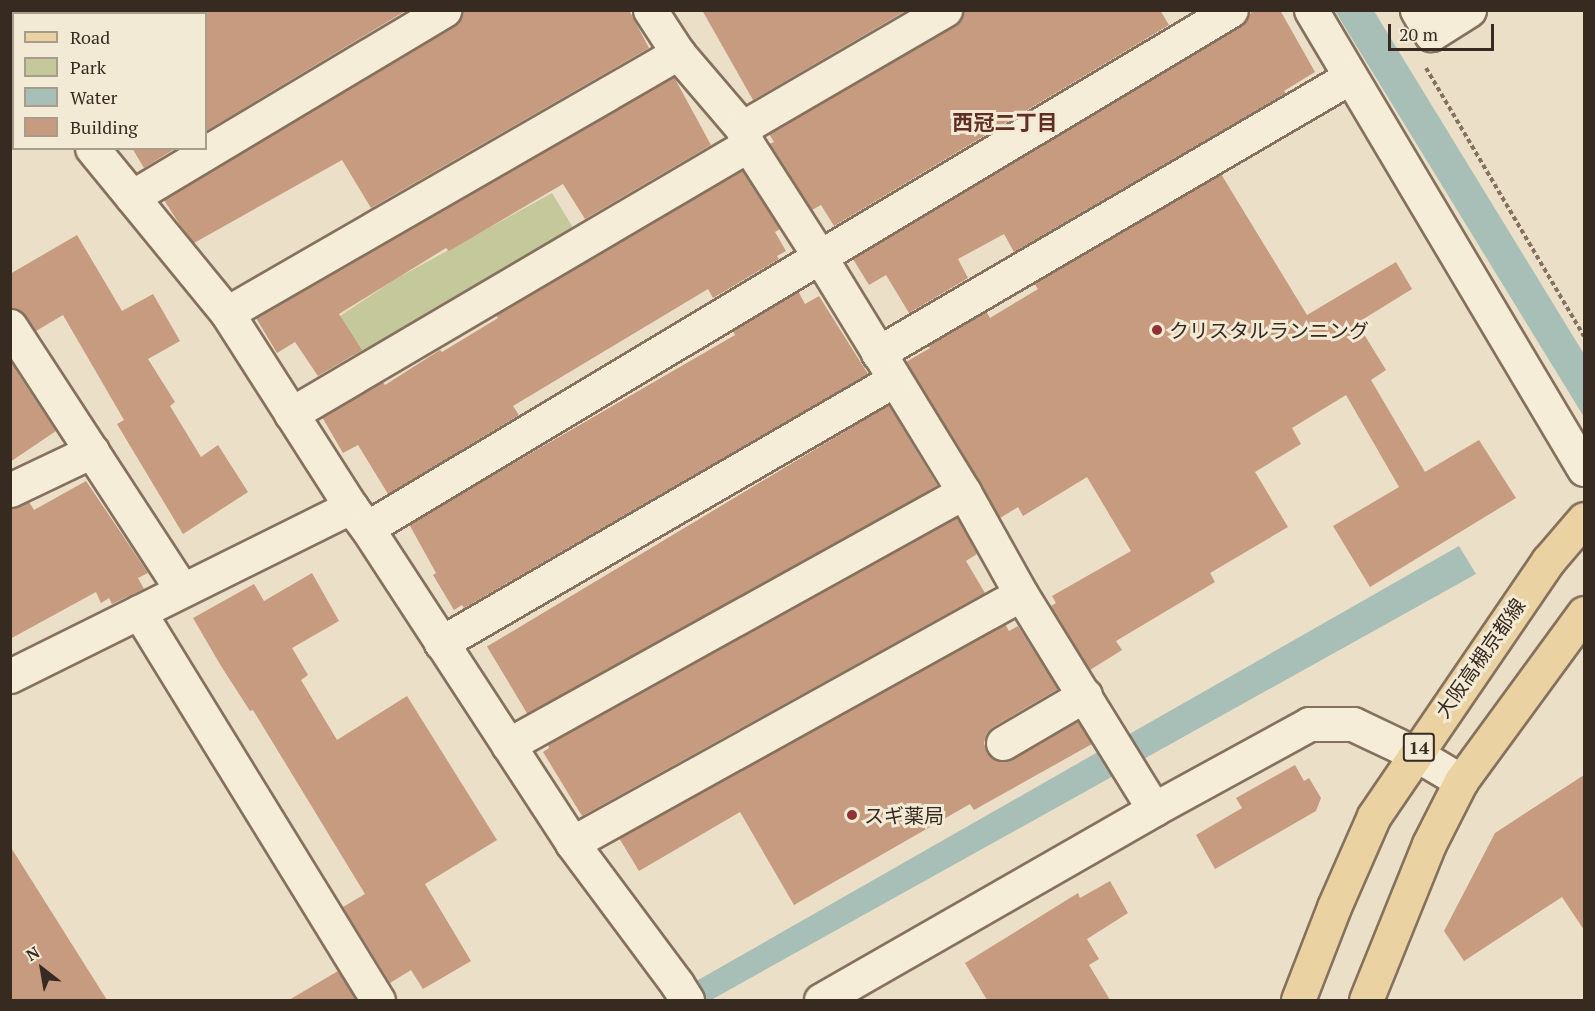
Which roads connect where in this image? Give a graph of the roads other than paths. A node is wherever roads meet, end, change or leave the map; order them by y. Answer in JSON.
{"nodes":[{"id":1,"x":650,"y":10,"type":"edge"},
{"id":2,"x":945,"y":10,"type":"edge"},
{"id":3,"x":1231,"y":10,"type":"edge"},
{"id":4,"x":1311,"y":10,"type":"edge"},
{"id":5,"x":1417,"y":10,"type":"edge"},
{"id":6,"x":1469,"y":10,"type":"edge"},
{"id":7,"x":435,"y":13,"type":"edge"},
{"id":8,"x":678,"y":53,"type":"junction"},
{"id":9,"x":1350,"y":77,"type":"junction"},
{"id":10,"x":745,"y":136,"type":"junction"},
{"id":11,"x":94,"y":150,"type":"edge"},
{"id":12,"x":132,"y":197,"type":"junction"},
{"id":13,"x":820,"y":257,"type":"junction"},
{"id":14,"x":226,"y":313,"type":"junction"},
{"id":15,"x":10,"y":326,"type":"edge"},
{"id":16,"x":886,"y":367,"type":"junction"},
{"id":17,"x":291,"y":414,"type":"junction"},
{"id":18,"x":92,"y":451,"type":"junction"},
{"id":19,"x":1584,"y":469,"type":"edge"},
{"id":20,"x":10,"y":490,"type":"edge"},
{"id":21,"x":964,"y":492,"type":"junction"},
{"id":22,"x":359,"y":517,"type":"junction"},
{"id":23,"x":1584,"y":519,"type":"edge"},
{"id":24,"x":182,"y":590,"type":"junction"},
{"id":25,"x":1021,"y":594,"type":"junction"},
{"id":26,"x":139,"y":612,"type":"junction"},
{"id":27,"x":1584,"y":613,"type":"edge"},
{"id":28,"x":441,"y":642,"type":"junction"},
{"id":29,"x":10,"y":676,"type":"edge"},
{"id":30,"x":1085,"y":695,"type":"junction"},
{"id":31,"x":1003,"y":742,"type":"dead end"},
{"id":32,"x":508,"y":745,"type":"junction"},
{"id":33,"x":1414,"y":753,"type":"junction"},
{"id":34,"x":1461,"y":781,"type":"junction"},
{"id":35,"x":1154,"y":809,"type":"junction"},
{"id":36,"x":572,"y":843,"type":"junction"},
{"id":37,"x":682,"y":992,"type":"edge"},
{"id":38,"x":378,"y":1000,"type":"edge"},
{"id":39,"x":821,"y":1000,"type":"edge"},
{"id":40,"x":1298,"y":1000,"type":"edge"},
{"id":41,"x":1366,"y":1000,"type":"edge"}],
"edges":[{"from":1,"to":8,"type":"street"},
{"from":2,"to":10,"type":"street"},
{"from":3,"to":13,"type":"street"},
{"from":4,"to":9,"type":"street"},
{"from":5,"to":6,"type":"street"},
{"from":7,"to":12,"type":"street"},
{"from":8,"to":10,"type":"street"},
{"from":8,"to":14,"type":"street"},
{"from":9,"to":16,"type":"street"},
{"from":9,"to":19,"type":"street"},
{"from":10,"to":13,"type":"street"},
{"from":10,"to":17,"type":"street"},
{"from":11,"to":12,"type":"street"},
{"from":12,"to":14,"type":"street"},
{"from":13,"to":16,"type":"street"},
{"from":13,"to":22,"type":"street"},
{"from":14,"to":17,"type":"street"},
{"from":15,"to":18,"type":"street"},
{"from":16,"to":21,"type":"street"},
{"from":16,"to":28,"type":"street"},
{"from":17,"to":22,"type":"street"},
{"from":18,"to":20,"type":"street"},
{"from":18,"to":24,"type":"street"},
{"from":21,"to":25,"type":"street"},
{"from":21,"to":32,"type":"street"},
{"from":22,"to":24,"type":"street"},
{"from":22,"to":28,"type":"street"},
{"from":23,"to":33,"type":"main road","name":"大阪高槻京都線","number":"14"},
{"from":24,"to":26,"type":"street"},
{"from":25,"to":30,"type":"street"},
{"from":25,"to":36,"type":"street"},
{"from":26,"to":29,"type":"street"},
{"from":26,"to":38,"type":"street"},
{"from":27,"to":34,"type":"main road"},
{"from":28,"to":32,"type":"street"},
{"from":30,"to":31,"type":"street"},
{"from":30,"to":35,"type":"street"},
{"from":32,"to":36,"type":"street"},
{"from":33,"to":34,"type":"street"},
{"from":33,"to":35,"type":"street"},
{"from":33,"to":40,"type":"main road","name":"大阪高槻京都線","number":"14"},
{"from":34,"to":41,"type":"main road"},
{"from":35,"to":39,"type":"street"},
{"from":36,"to":37,"type":"street"}]}
